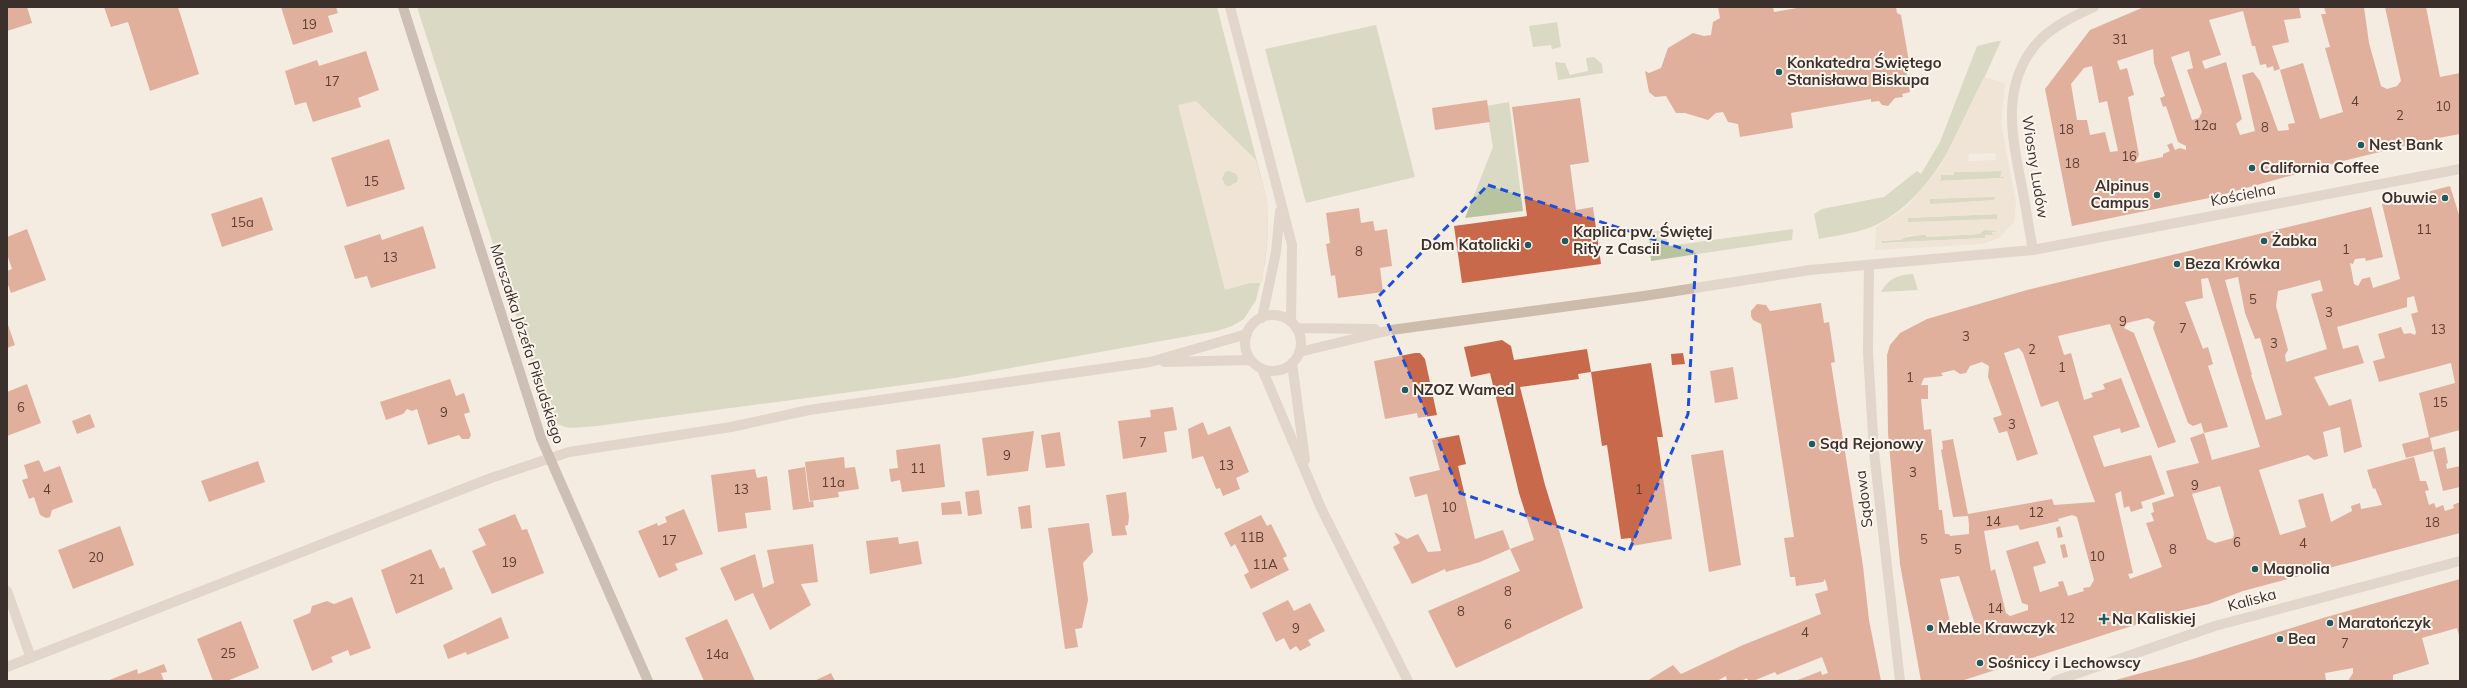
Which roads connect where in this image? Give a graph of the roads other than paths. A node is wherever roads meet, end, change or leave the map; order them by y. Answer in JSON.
{"nodes":[{"id":1,"x":403,"y":7,"type":"edge"},
{"id":2,"x":1230,"y":7,"type":"edge"},
{"id":3,"x":2093,"y":7,"type":"edge"},
{"id":4,"x":2459,"y":169,"type":"edge"},
{"id":5,"x":1281,"y":207,"type":"junction"},
{"id":6,"x":2033,"y":250,"type":"junction"},
{"id":7,"x":1869,"y":265,"type":"junction"},
{"id":8,"x":1262,"y":318,"type":"junction"},
{"id":9,"x":1294,"y":325,"type":"junction"},
{"id":10,"x":1391,"y":330,"type":"junction"},
{"id":11,"x":1247,"y":334,"type":"junction"},
{"id":12,"x":1299,"y":352,"type":"junction"},
{"id":13,"x":1251,"y":360,"type":"junction"},
{"id":14,"x":1150,"y":362,"type":"junction"},
{"id":15,"x":1292,"y":363,"type":"junction"},
{"id":16,"x":1262,"y":369,"type":"junction"},
{"id":17,"x":548,"y":458,"type":"junction"},
{"id":18,"x":1306,"y":474,"type":"junction"},
{"id":19,"x":2460,"y":561,"type":"edge"},
{"id":20,"x":7,"y":591,"type":"edge"},
{"id":21,"x":31,"y":658,"type":"junction"},
{"id":22,"x":7,"y":667,"type":"edge"},
{"id":23,"x":648,"y":681,"type":"edge"},
{"id":24,"x":1408,"y":681,"type":"edge"},
{"id":25,"x":1900,"y":681,"type":"edge"},
{"id":26,"x":2055,"y":681,"type":"edge"}],
"edges":[{"from":1,"to":17,"type":"street","name":"Marszałka Józefa Piłsudskiego"},
{"from":2,"to":5,"type":"street"},
{"from":3,"to":6,"type":"street","name":"Wiosny Ludów"},
{"from":4,"to":6,"type":"street","name":"Kościelna"},
{"from":5,"to":8,"type":"street"},
{"from":5,"to":9,"type":"street"},
{"from":6,"to":7,"type":"street","name":"Kościelna"},
{"from":7,"to":10,"type":"street","name":"Kościelna"},
{"from":7,"to":25,"type":"street","name":"Sądowa"},
{"from":8,"to":9,"type":"street"},
{"from":8,"to":11,"type":"street"},
{"from":9,"to":10,"type":"street"},
{"from":9,"to":12,"type":"street"},
{"from":10,"to":12,"type":"street"},
{"from":11,"to":13,"type":"street"},
{"from":11,"to":14,"type":"street"},
{"from":12,"to":15,"type":"street"},
{"from":13,"to":14,"type":"street"},
{"from":13,"to":16,"type":"street"},
{"from":14,"to":17,"type":"street"},
{"from":15,"to":16,"type":"street"},
{"from":15,"to":18,"type":"street"},
{"from":16,"to":18,"type":"street"},
{"from":17,"to":21,"type":"street"},
{"from":17,"to":23,"type":"street","name":"Marszałka Józefa Piłsudskiego"},
{"from":18,"to":24,"type":"street"},
{"from":19,"to":26,"type":"street","name":"Kaliska"},
{"from":20,"to":21,"type":"street"},
{"from":21,"to":22,"type":"street"}]}
